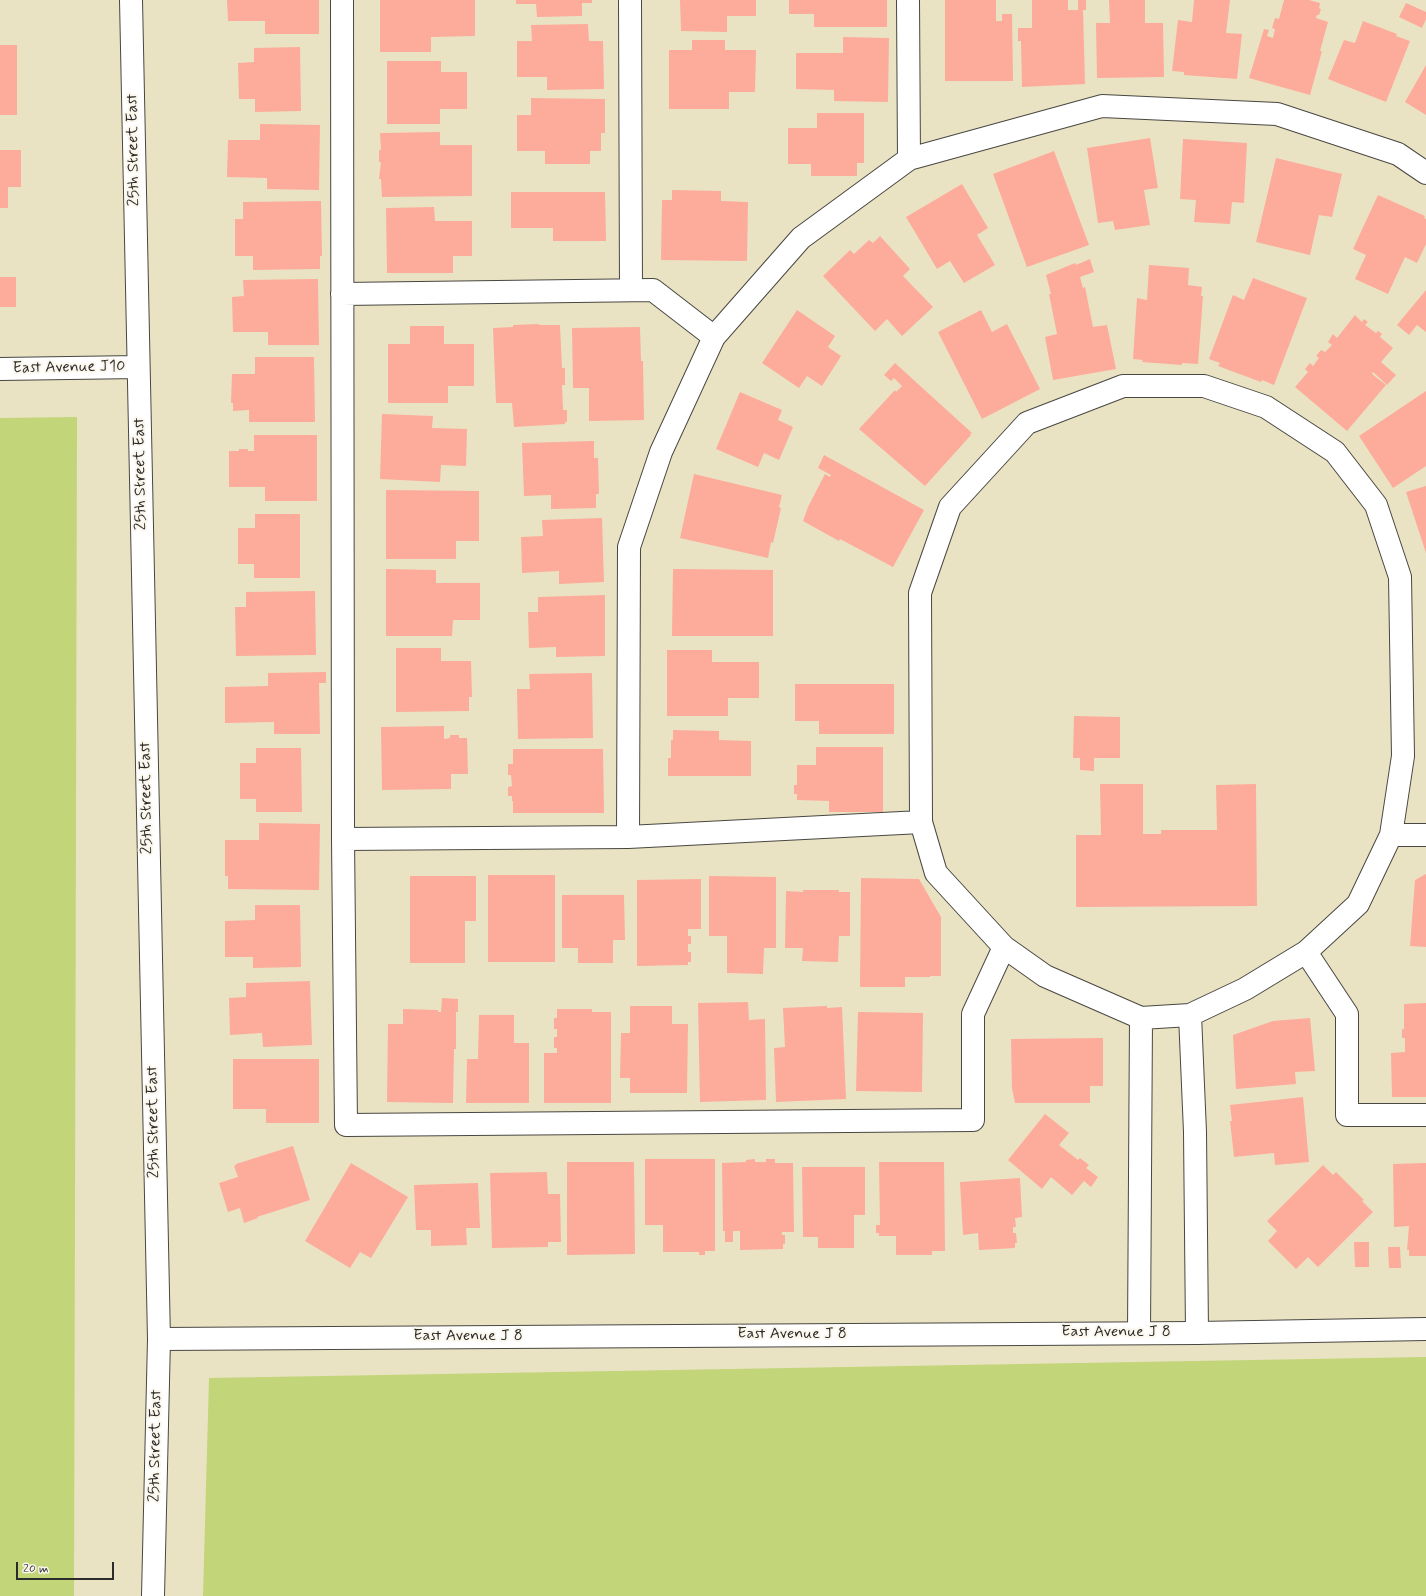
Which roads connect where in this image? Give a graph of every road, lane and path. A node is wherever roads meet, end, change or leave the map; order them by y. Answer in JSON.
{"nodes":[{"id":1,"x":131,"y":0,"type":"edge"},
{"id":2,"x":342,"y":0,"type":"edge"},
{"id":3,"x":630,"y":0,"type":"edge"},
{"id":4,"x":908,"y":0,"type":"edge"},
{"id":5,"x":909,"y":159,"type":"junction"},
{"id":6,"x":1426,"y":173,"type":"edge"},
{"id":7,"x":631,"y":290,"type":"junction"},
{"id":8,"x":342,"y":294,"type":"junction"},
{"id":9,"x":714,"y":337,"type":"junction"},
{"id":10,"x":138,"y":367,"type":"junction"},
{"id":11,"x":0,"y":369,"type":"edge"},
{"id":12,"x":921,"y":822,"type":"junction"},
{"id":13,"x":1391,"y":835,"type":"junction"},
{"id":14,"x":1426,"y":835,"type":"edge"},
{"id":15,"x":628,"y":837,"type":"junction"},
{"id":16,"x":343,"y":839,"type":"junction"},
{"id":17,"x":1004,"y":947,"type":"junction"},
{"id":18,"x":1306,"y":952,"type":"junction"},
{"id":19,"x":1190,"y":1016,"type":"junction"},
{"id":20,"x":1141,"y":1018,"type":"junction"},
{"id":21,"x":1426,"y":1115,"type":"edge"},
{"id":22,"x":1426,"y":1329,"type":"edge"},
{"id":23,"x":1139,"y":1333,"type":"junction"},
{"id":24,"x":1197,"y":1333,"type":"junction"},
{"id":25,"x":159,"y":1339,"type":"junction"},
{"id":26,"x":153,"y":1596,"type":"edge"}],
"edges":[{"from":1,"to":10,"type":"street","name":"25th Street East"},
{"from":2,"to":8,"type":"street"},
{"from":3,"to":7,"type":"street"},
{"from":4,"to":5,"type":"street"},
{"from":5,"to":6,"type":"street"},
{"from":5,"to":9,"type":"street"},
{"from":7,"to":8,"type":"street"},
{"from":7,"to":9,"type":"street"},
{"from":8,"to":16,"type":"street"},
{"from":9,"to":15,"type":"street"},
{"from":10,"to":11,"type":"street","name":"East Avenue J10"},
{"from":10,"to":25,"type":"street","name":"25th Street East"},
{"from":12,"to":13,"type":"street"},
{"from":12,"to":15,"type":"street"},
{"from":12,"to":17,"type":"street"},
{"from":13,"to":14,"type":"street"},
{"from":13,"to":18,"type":"street"},
{"from":15,"to":16,"type":"street"},
{"from":16,"to":17,"type":"street"},
{"from":17,"to":20,"type":"street"},
{"from":18,"to":19,"type":"street"},
{"from":18,"to":21,"type":"street"},
{"from":19,"to":20,"type":"street"},
{"from":19,"to":24,"type":"street"},
{"from":20,"to":23,"type":"street"},
{"from":22,"to":24,"type":"street","name":"East Avenue J 8"},
{"from":23,"to":24,"type":"street","name":"East Avenue J 8"},
{"from":23,"to":25,"type":"street","name":"East Avenue J 8"},
{"from":25,"to":26,"type":"street","name":"25th Street East"}]}
